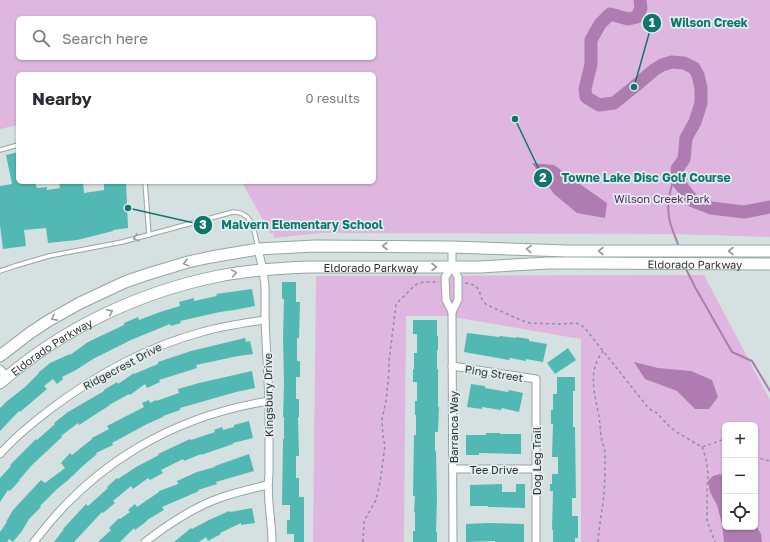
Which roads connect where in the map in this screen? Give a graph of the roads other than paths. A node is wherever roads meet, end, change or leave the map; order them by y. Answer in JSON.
{"nodes":[{"id":1,"x":16,"y":146,"type":"edge"},
{"id":2,"x":0,"y":150,"type":"edge"},
{"id":3,"x":145,"y":184,"type":"edge"},
{"id":4,"x":149,"y":235,"type":"junction"},
{"id":5,"x":452,"y":247,"type":"junction"},
{"id":6,"x":258,"y":249,"type":"junction"},
{"id":7,"x":770,"y":251,"type":"edge"},
{"id":8,"x":770,"y":264,"type":"edge"},
{"id":9,"x":452,"y":267,"type":"junction"},
{"id":10,"x":263,"y":270,"type":"junction"},
{"id":11,"x":0,"y":271,"type":"edge"},
{"id":12,"x":452,"y":312,"type":"junction"},
{"id":13,"x":265,"y":320,"type":"junction"},
{"id":14,"x":0,"y":356,"type":"edge"},
{"id":15,"x":452,"y":366,"type":"junction"},
{"id":16,"x":2,"y":376,"type":"edge"},
{"id":17,"x":536,"y":379,"type":"joint"},
{"id":18,"x":269,"y":401,"type":"junction"},
{"id":19,"x":0,"y":454,"type":"edge"},
{"id":20,"x":453,"y":469,"type":"junction"},
{"id":21,"x":536,"y":469,"type":"junction"},
{"id":22,"x":268,"y":485,"type":"junction"},
{"id":23,"x":34,"y":542,"type":"edge"},
{"id":24,"x":145,"y":542,"type":"edge"},
{"id":25,"x":272,"y":542,"type":"edge"},
{"id":26,"x":453,"y":542,"type":"edge"},
{"id":27,"x":536,"y":542,"type":"edge"}],
"edges":[{"from":1,"to":2,"type":"lane"},
{"from":3,"to":4,"type":"lane"},
{"from":4,"to":6,"type":"lane"},
{"from":4,"to":11,"type":"lane","one_way":true},
{"from":5,"to":6,"type":"main road","name":"Eldorado Parkway","one_way":true},
{"from":7,"to":5,"type":"main road","name":"Eldorado Parkway","one_way":true},
{"from":5,"to":9,"type":"street","name":"Barranca Way"},
{"from":6,"to":10,"type":"street","name":"Kingsbury Drive"},
{"from":6,"to":14,"type":"main road","name":"Eldorado Parkway","one_way":true},
{"from":8,"to":9,"type":"main road","name":"Eldorado Parkway"},
{"from":10,"to":9,"type":"main road","name":"Eldorado Parkway","one_way":true},
{"from":9,"to":12,"type":"street","name":"Barranca Way"},
{"from":9,"to":12,"type":"street","name":"Barranca Way"},
{"from":10,"to":13,"type":"street","name":"Kingsbury Drive"},
{"from":16,"to":10,"type":"main road","name":"Eldorado Parkway","one_way":true},
{"from":12,"to":15,"type":"street","name":"Barranca Way"},
{"from":13,"to":18,"type":"street","name":"Kingsbury Drive"},
{"from":13,"to":19,"type":"street","name":"Ridgecrest Drive"},
{"from":15,"to":17,"type":"street","name":"Ping Street"},
{"from":15,"to":20,"type":"street","name":"Barranca Way"},
{"from":17,"to":21,"type":"street","name":"Dog Leg Trail"},
{"from":18,"to":22,"type":"street","name":"Kingsbury Drive"},
{"from":18,"to":23,"type":"street"},
{"from":20,"to":21,"type":"street","name":"Tee Drive"},
{"from":20,"to":26,"type":"street","name":"Barranca Way"},
{"from":21,"to":27,"type":"street","name":"Dog Leg Trail"},
{"from":22,"to":24,"type":"street"},
{"from":22,"to":25,"type":"street","name":"Kingsbury Drive"}]}
